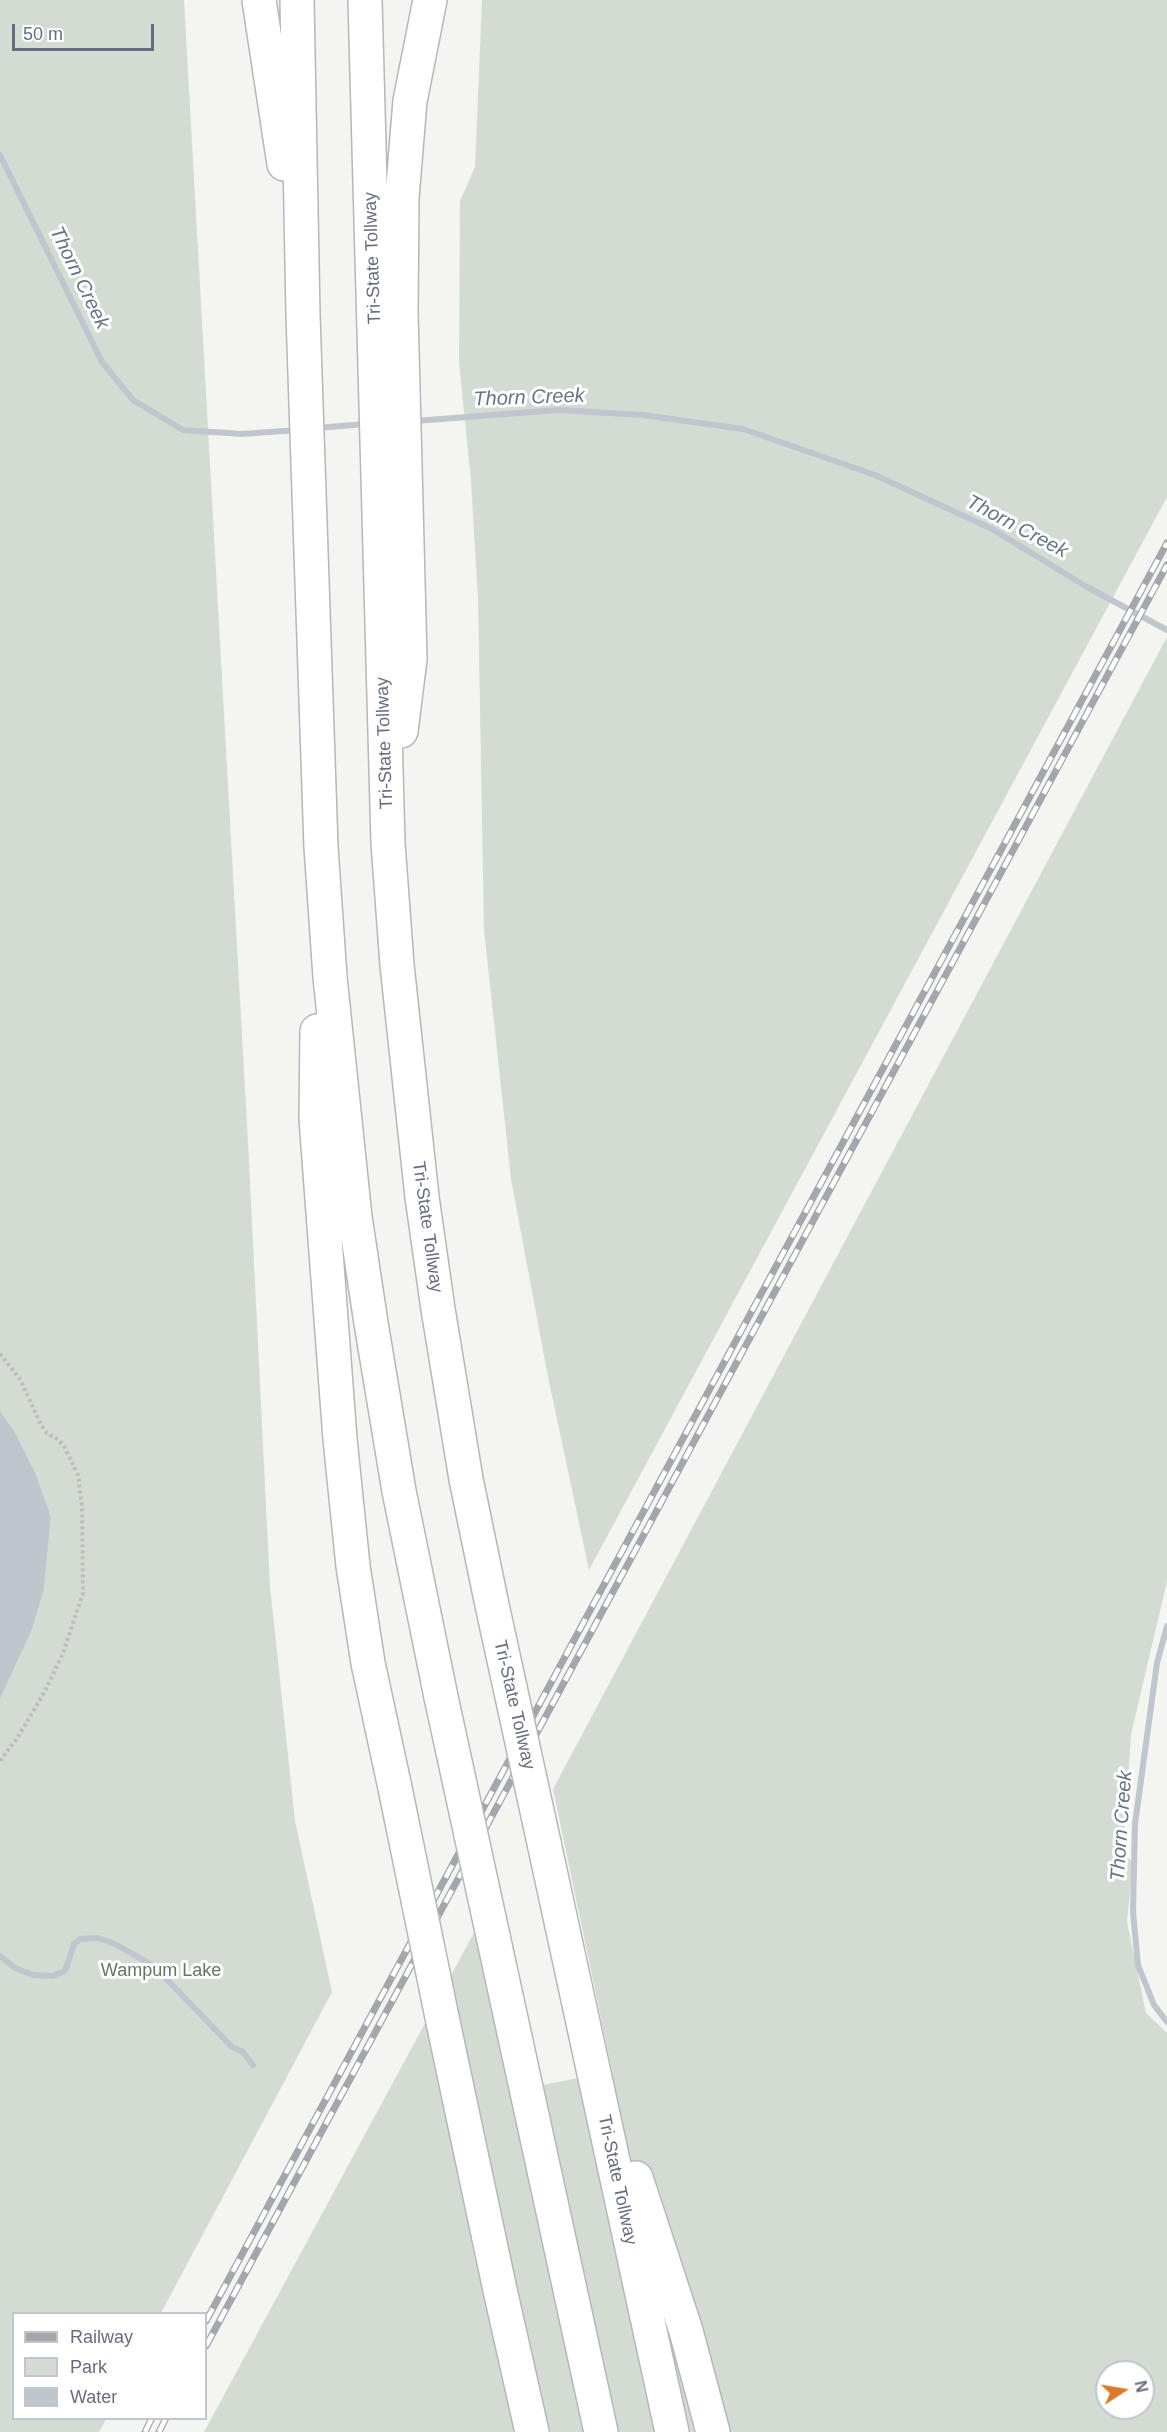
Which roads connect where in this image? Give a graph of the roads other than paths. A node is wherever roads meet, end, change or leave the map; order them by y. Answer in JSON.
{"nodes":[{"id":1,"x":259,"y":0,"type":"edge"},
{"id":2,"x":297,"y":0,"type":"edge"},
{"id":3,"x":365,"y":0,"type":"edge"},
{"id":4,"x":430,"y":0,"type":"edge"},
{"id":5,"x":302,"y":269,"type":"junction"},
{"id":6,"x":388,"y":312,"type":"junction"},
{"id":7,"x":321,"y":847,"type":"junction"},
{"id":8,"x":582,"y":2015,"type":"junction"},
{"id":9,"x":500,"y":2290,"type":"junction"},
{"id":10,"x":523,"y":2432,"type":"edge"},
{"id":11,"x":532,"y":2432,"type":"edge"},
{"id":12,"x":601,"y":2432,"type":"edge"},
{"id":13,"x":672,"y":2432,"type":"edge"},
{"id":14,"x":713,"y":2432,"type":"edge"}],
"edges":[{"from":1,"to":5,"type":"highway"},
{"from":2,"to":5,"type":"highway"},
{"from":3,"to":6,"type":"highway","name":"Tri-State Tollway"},
{"from":4,"to":6,"type":"highway"},
{"from":5,"to":7,"type":"highway"},
{"from":6,"to":8,"type":"highway","name":"Tri-State Tollway","bridge":true},
{"from":7,"to":9,"type":"highway","bridge":true},
{"from":7,"to":12,"type":"highway","bridge":true},
{"from":8,"to":13,"type":"highway","name":"Tri-State Tollway"},
{"from":8,"to":14,"type":"highway"},
{"from":9,"to":10,"type":"highway"},
{"from":9,"to":11,"type":"highway"}]}
